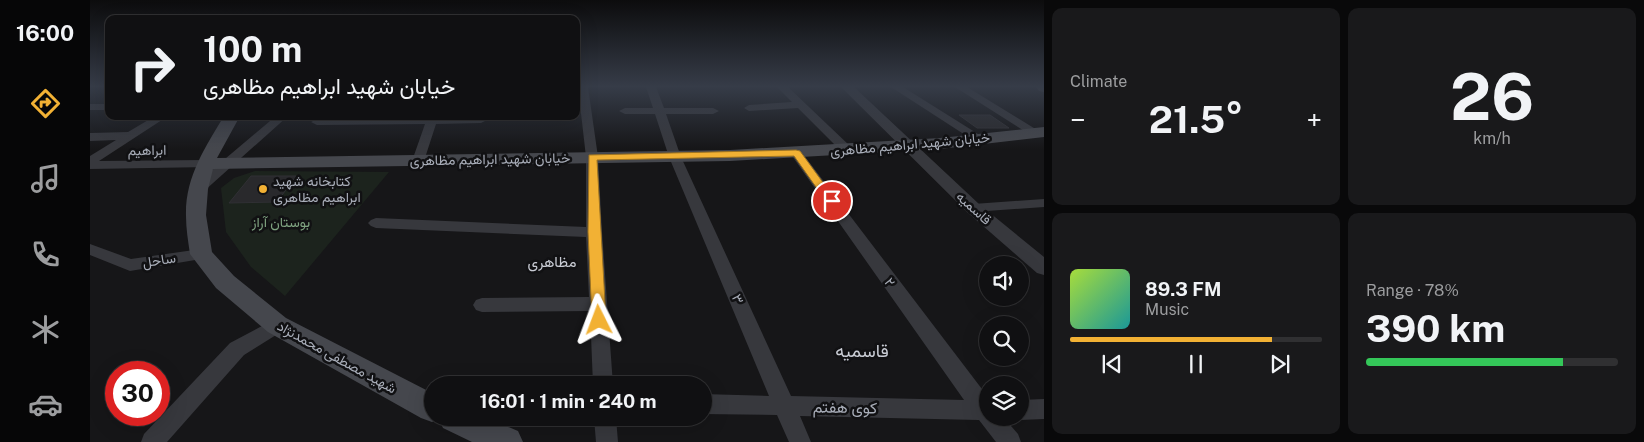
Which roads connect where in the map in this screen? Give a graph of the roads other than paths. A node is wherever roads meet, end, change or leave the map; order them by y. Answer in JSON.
{"nodes":[{"id":1,"x":581,"y":108,"type":"edge"},
{"id":2,"x":749,"y":108,"type":"dead end"},
{"id":3,"x":755,"y":108,"type":"edge"},
{"id":4,"x":803,"y":108,"type":"edge"},
{"id":5,"x":868,"y":108,"type":"edge"},
{"id":6,"x":929,"y":108,"type":"edge"},
{"id":7,"x":996,"y":108,"type":"edge"},
{"id":8,"x":659,"y":110,"type":"junction"},
{"id":9,"x":625,"y":111,"type":"dead end"},
{"id":10,"x":713,"y":111,"type":"dead end"},
{"id":11,"x":157,"y":120,"type":"edge"},
{"id":12,"x":231,"y":120,"type":"edge"},
{"id":13,"x":278,"y":120,"type":"edge"},
{"id":14,"x":374,"y":120,"type":"edge"},
{"id":15,"x":431,"y":120,"type":"edge"},
{"id":16,"x":317,"y":122,"type":"dead end"},
{"id":17,"x":1040,"y":133,"type":"edge"},
{"id":18,"x":132,"y":136,"type":"junction"},
{"id":19,"x":90,"y":137,"type":"edge"},
{"id":20,"x":980,"y":139,"type":"junction"},
{"id":21,"x":905,"y":145,"type":"junction"},
{"id":22,"x":846,"y":149,"type":"junction"},
{"id":23,"x":796,"y":153,"type":"junction"},
{"id":24,"x":675,"y":157,"type":"junction"},
{"id":25,"x":592,"y":158,"type":"junction"},
{"id":26,"x":90,"y":161,"type":"edge"},
{"id":27,"x":418,"y":161,"type":"junction"},
{"id":28,"x":217,"y":164,"type":"junction"},
{"id":29,"x":90,"y":165,"type":"edge"},
{"id":30,"x":1044,"y":203,"type":"edge"},
{"id":31,"x":973,"y":208,"type":"junction"},
{"id":32,"x":376,"y":223,"type":"dead end"},
{"id":33,"x":594,"y":232,"type":"junction"},
{"id":34,"x":90,"y":249,"type":"edge"},
{"id":35,"x":201,"y":254,"type":"junction"},
{"id":36,"x":1044,"y":268,"type":"edge"},
{"id":37,"x":598,"y":304,"type":"junction"},
{"id":38,"x":482,"y":305,"type":"dead end"},
{"id":39,"x":277,"y":324,"type":"junction"},
{"id":40,"x":602,"y":376,"type":"edge"},
{"id":41,"x":979,"y":402,"type":"edge"},
{"id":42,"x":424,"y":404,"type":"edge"},
{"id":43,"x":712,"y":404,"type":"edge"},
{"id":44,"x":785,"y":406,"type":"junction"},
{"id":45,"x":1044,"y":409,"type":"edge"},
{"id":46,"x":1029,"y":410,"type":"edge"},
{"id":47,"x":979,"y":413,"type":"edge"},
{"id":48,"x":472,"y":426,"type":"edge"},
{"id":49,"x":605,"y":426,"type":"edge"},
{"id":50,"x":997,"y":426,"type":"edge"},
{"id":51,"x":152,"y":442,"type":"edge"},
{"id":52,"x":507,"y":442,"type":"edge"},
{"id":53,"x":606,"y":442,"type":"edge"},
{"id":54,"x":800,"y":442,"type":"edge"},
{"id":55,"x":1010,"y":442,"type":"edge"}],
"edges":[{"from":1,"to":25,"type":"street"},
{"from":2,"to":3,"type":"street"},
{"from":4,"to":22,"type":"street"},
{"from":5,"to":21,"type":"street","name":"قاسمیه"},
{"from":6,"to":20,"type":"street"},
{"from":7,"to":17,"type":"street"},
{"from":8,"to":9,"type":"street"},
{"from":8,"to":10,"type":"street"},
{"from":8,"to":24,"type":"street","name":"۳"},
{"from":11,"to":18,"type":"street"},
{"from":12,"to":28,"type":"main road"},
{"from":13,"to":28,"type":"street"},
{"from":14,"to":16,"type":"street"},
{"from":15,"to":27,"type":"street"},
{"from":17,"to":20,"type":"main road","name":"خیابان شهید ابراهیم مظاهری"},
{"from":18,"to":19,"type":"street"},
{"from":18,"to":26,"type":"street"},
{"from":20,"to":21,"type":"main road","name":"خیابان شهید ابراهیم مظاهری"},
{"from":21,"to":22,"type":"main road","name":"خیابان شهید ابراهیم مظاهری"},
{"from":21,"to":31,"type":"street","name":"قاسمیه"},
{"from":22,"to":23,"type":"main road","name":"خیابان شهید ابراهیم مظاهری"},
{"from":23,"to":24,"type":"main road","name":"خیابان شهید ابراهیم مظاهری"},
{"from":23,"to":41,"type":"street","name":"۲"},
{"from":24,"to":25,"type":"main road","name":"خیابان شهید ابراهیم مظاهری"},
{"from":24,"to":44,"type":"street","name":"۳"},
{"from":25,"to":27,"type":"main road","name":"خیابان شهید ابراهیم مظاهری"},
{"from":25,"to":33,"type":"street"},
{"from":27,"to":28,"type":"main road","name":"خیابان شهید ابراهیم مظاهری"},
{"from":28,"to":29,"type":"street","name":"ابراهیم"},
{"from":28,"to":35,"type":"main road"},
{"from":30,"to":31,"type":"street"},
{"from":31,"to":36,"type":"street","name":"قاسمیه"},
{"from":32,"to":33,"type":"street"},
{"from":33,"to":37,"type":"street"},
{"from":34,"to":35,"type":"street","name":"ساحل"},
{"from":35,"to":39,"type":"main road","name":"شهید مصطفی محمدنژاد"},
{"from":37,"to":38,"type":"street"},
{"from":37,"to":40,"type":"street"},
{"from":39,"to":42,"type":"main road","name":"شهید مصطفی محمدنژاد"},
{"from":39,"to":51,"type":"street"},
{"from":43,"to":44,"type":"street","name":"کوی هفتم"},
{"from":44,"to":47,"type":"street","name":"کوی هفتم"},
{"from":44,"to":54,"type":"street","name":"۳"},
{"from":45,"to":46,"type":"street"},
{"from":48,"to":52,"type":"main road"},
{"from":49,"to":53,"type":"street"},
{"from":50,"to":55,"type":"street","name":"۲"}]}
